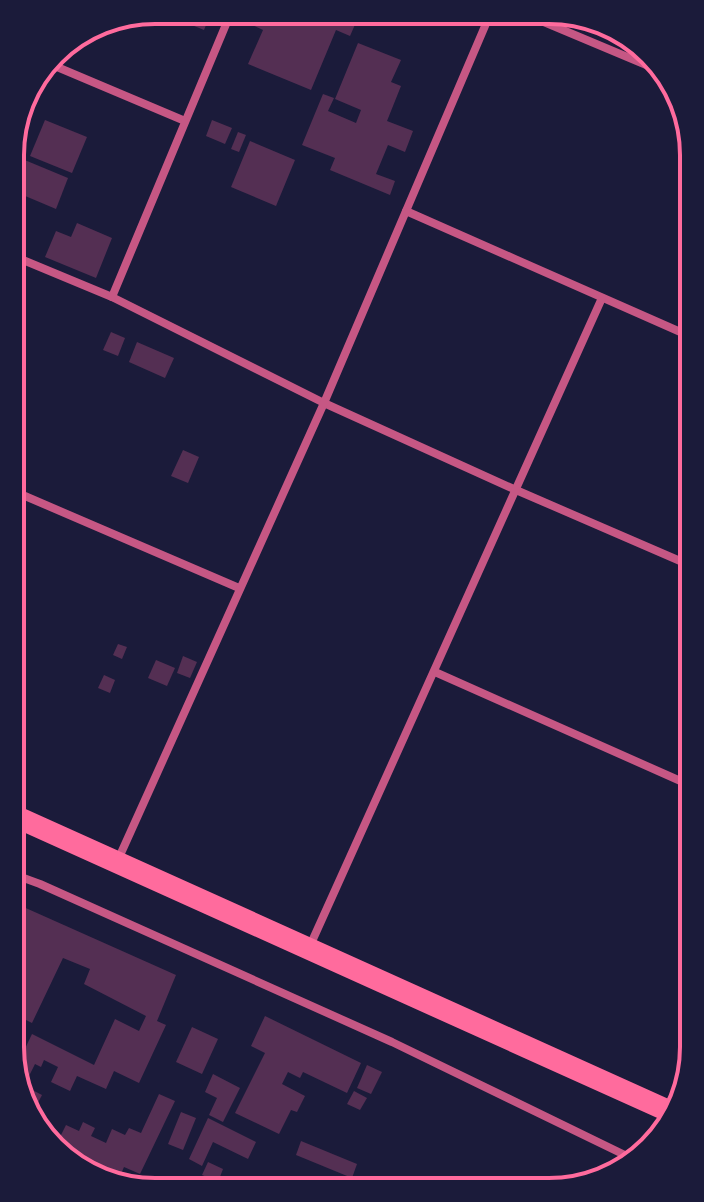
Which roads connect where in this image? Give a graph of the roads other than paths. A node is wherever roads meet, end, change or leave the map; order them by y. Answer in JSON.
{"nodes":[{"id":1,"x":226,"y":24,"type":"edge"},
{"id":2,"x":486,"y":24,"type":"edge"},
{"id":3,"x":549,"y":24,"type":"edge"},
{"id":4,"x":644,"y":64,"type":"edge"},
{"id":5,"x":58,"y":68,"type":"edge"},
{"id":6,"x":185,"y":121,"type":"junction"},
{"id":7,"x":406,"y":211,"type":"junction"},
{"id":8,"x":24,"y":260,"type":"edge"},
{"id":9,"x":112,"y":297,"type":"junction"},
{"id":10,"x":602,"y":298,"type":"junction"},
{"id":11,"x":680,"y":332,"type":"edge"},
{"id":12,"x":324,"y":403,"type":"junction"},
{"id":13,"x":516,"y":490,"type":"junction"},
{"id":14,"x":24,"y":496,"type":"edge"},
{"id":15,"x":680,"y":561,"type":"edge"},
{"id":16,"x":239,"y":588,"type":"junction"},
{"id":17,"x":435,"y":672,"type":"junction"},
{"id":18,"x":680,"y":781,"type":"edge"},
{"id":19,"x":24,"y":820,"type":"edge"},
{"id":20,"x":117,"y":863,"type":"junction"},
{"id":21,"x":24,"y":878,"type":"edge"},
{"id":22,"x":309,"y":949,"type":"junction"},
{"id":23,"x":664,"y":1109,"type":"edge"},
{"id":24,"x":623,"y":1154,"type":"edge"}],
"edges":[{"from":1,"to":6,"type":"street"},
{"from":2,"to":7,"type":"street"},
{"from":3,"to":4,"type":"street"},
{"from":5,"to":6,"type":"street"},
{"from":6,"to":9,"type":"street"},
{"from":7,"to":10,"type":"street"},
{"from":7,"to":12,"type":"street"},
{"from":8,"to":9,"type":"street"},
{"from":9,"to":12,"type":"street"},
{"from":10,"to":11,"type":"street"},
{"from":10,"to":13,"type":"street"},
{"from":12,"to":13,"type":"street"},
{"from":12,"to":16,"type":"street"},
{"from":13,"to":15,"type":"street"},
{"from":13,"to":17,"type":"street"},
{"from":14,"to":16,"type":"street"},
{"from":16,"to":20,"type":"street"},
{"from":17,"to":18,"type":"street"},
{"from":17,"to":22,"type":"street"},
{"from":19,"to":20,"type":"highway"},
{"from":20,"to":22,"type":"highway"},
{"from":21,"to":24,"type":"street"},
{"from":22,"to":23,"type":"highway"}]}
